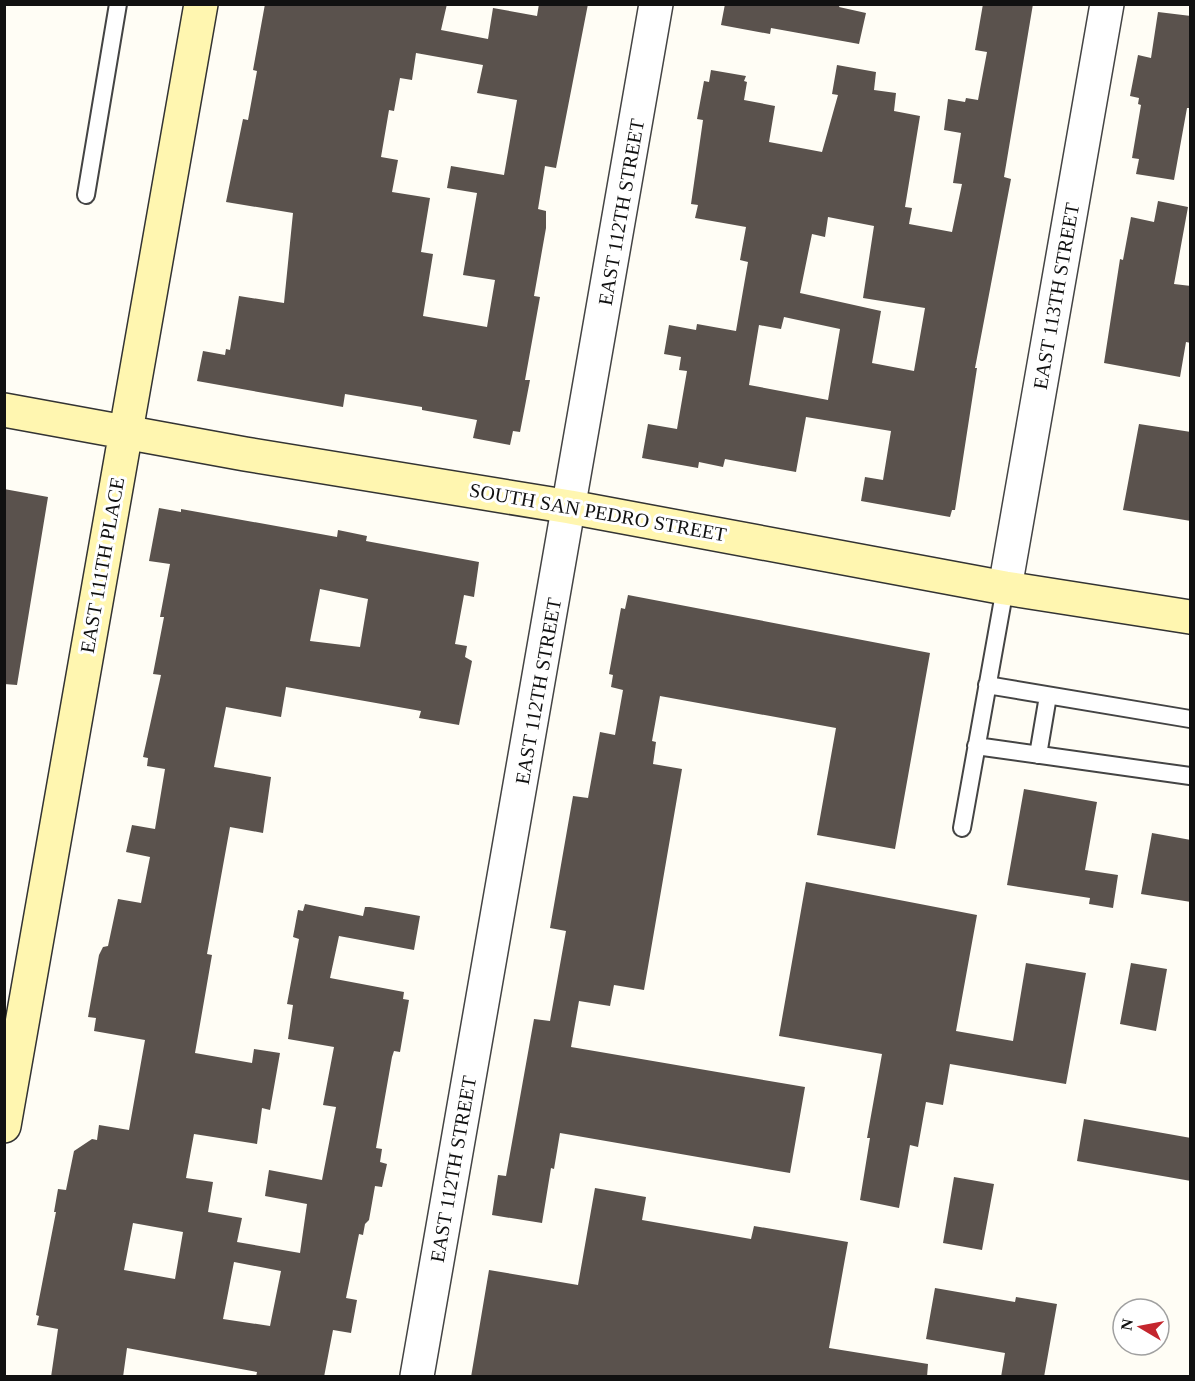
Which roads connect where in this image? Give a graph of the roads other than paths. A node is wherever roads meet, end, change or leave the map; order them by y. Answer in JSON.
{"nodes":[{"id":1,"x":117,"y":4,"type":"edge"},
{"id":2,"x":201,"y":4,"type":"edge"},
{"id":3,"x":656,"y":4,"type":"edge"},
{"id":4,"x":1107,"y":4,"type":"edge"},
{"id":5,"x":86,"y":195,"type":"dead end"},
{"id":6,"x":4,"y":410,"type":"edge"},
{"id":7,"x":124,"y":433,"type":"junction"},
{"id":8,"x":570,"y":507,"type":"junction"},
{"id":9,"x":1005,"y":588,"type":"junction"},
{"id":10,"x":1191,"y":618,"type":"edge"},
{"id":11,"x":987,"y":686,"type":"junction"},
{"id":12,"x":1048,"y":696,"type":"junction"},
{"id":13,"x":1191,"y":719,"type":"edge"},
{"id":14,"x":976,"y":746,"type":"junction"},
{"id":15,"x":1038,"y":755,"type":"junction"},
{"id":16,"x":1191,"y":776,"type":"edge"},
{"id":17,"x":962,"y":828,"type":"dead end"},
{"id":18,"x":4,"y":1126,"type":"edge"},
{"id":19,"x":417,"y":1377,"type":"edge"}],
"edges":[{"from":1,"to":5,"type":"lane"},
{"from":2,"to":7,"type":"street","name":"EAST 111TH PLACE"},
{"from":3,"to":8,"type":"street","name":"EAST 112TH STREET"},
{"from":4,"to":9,"type":"street","name":"EAST 113TH STREET"},
{"from":6,"to":7,"type":"street","name":"SOUTH SAN PEDRO STREET"},
{"from":7,"to":8,"type":"street","name":"SOUTH SAN PEDRO STREET"},
{"from":7,"to":18,"type":"street","name":"EAST 111TH PLACE"},
{"from":8,"to":9,"type":"street","name":"SOUTH SAN PEDRO STREET"},
{"from":8,"to":19,"type":"street","name":"EAST 112TH STREET"},
{"from":9,"to":10,"type":"street","name":"SOUTH SAN PEDRO STREET"},
{"from":9,"to":11,"type":"lane"},
{"from":11,"to":12,"type":"lane"},
{"from":11,"to":14,"type":"lane"},
{"from":12,"to":13,"type":"lane"},
{"from":12,"to":15,"type":"lane"},
{"from":14,"to":15,"type":"lane"},
{"from":14,"to":17,"type":"lane"},
{"from":15,"to":16,"type":"lane"}]}
